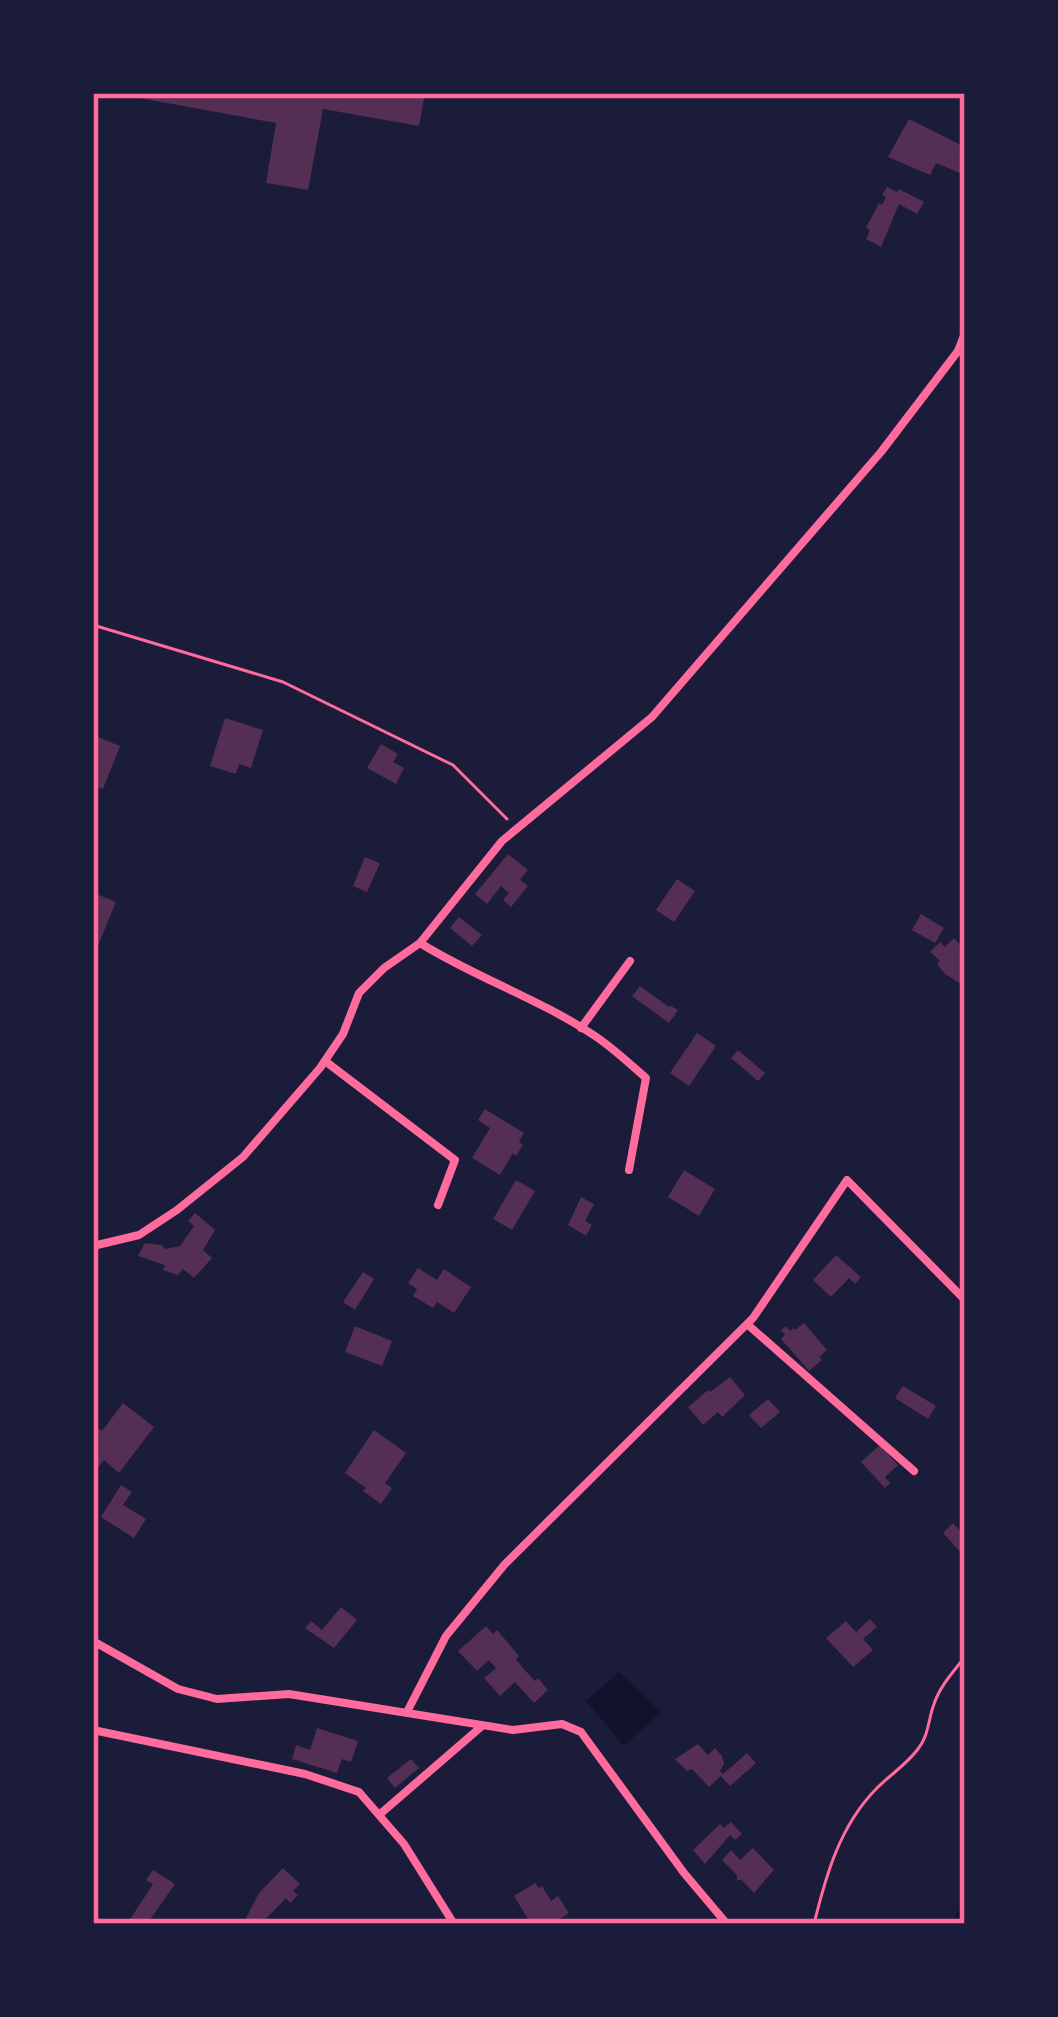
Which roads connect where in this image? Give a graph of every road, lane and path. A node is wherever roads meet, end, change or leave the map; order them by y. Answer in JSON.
{"nodes":[{"id":1,"x":965,"y":333,"type":"edge"},
{"id":2,"x":93,"y":626,"type":"edge"},
{"id":3,"x":516,"y":829,"type":"junction"},
{"id":4,"x":421,"y":943,"type":"junction"},
{"id":5,"x":630,"y":962,"type":"dead end"},
{"id":6,"x":581,"y":1028,"type":"junction"},
{"id":7,"x":325,"y":1061,"type":"junction"},
{"id":8,"x":629,"y":1169,"type":"dead end"},
{"id":9,"x":438,"y":1205,"type":"dead end"},
{"id":10,"x":93,"y":1246,"type":"edge"},
{"id":11,"x":965,"y":1300,"type":"edge"},
{"id":12,"x":747,"y":1324,"type":"junction"},
{"id":13,"x":914,"y":1472,"type":"dead end"},
{"id":14,"x":93,"y":1641,"type":"edge"},
{"id":15,"x":965,"y":1657,"type":"edge"},
{"id":16,"x":407,"y":1712,"type":"junction"},
{"id":17,"x":483,"y":1725,"type":"junction"},
{"id":18,"x":93,"y":1730,"type":"edge"},
{"id":19,"x":379,"y":1815,"type":"junction"},
{"id":20,"x":454,"y":1924,"type":"edge"},
{"id":21,"x":727,"y":1924,"type":"edge"},
{"id":22,"x":814,"y":1924,"type":"edge"}],
"edges":[{"from":1,"to":3,"type":"street"},
{"from":2,"to":3,"type":"path"},
{"from":3,"to":4,"type":"street"},
{"from":4,"to":6,"type":"street"},
{"from":4,"to":7,"type":"street"},
{"from":5,"to":6,"type":"street"},
{"from":6,"to":8,"type":"street"},
{"from":7,"to":9,"type":"street"},
{"from":7,"to":10,"type":"street"},
{"from":11,"to":12,"type":"street"},
{"from":12,"to":13,"type":"street"},
{"from":12,"to":16,"type":"street"},
{"from":14,"to":16,"type":"street"},
{"from":15,"to":22,"type":"path"},
{"from":16,"to":17,"type":"street"},
{"from":17,"to":19,"type":"street"},
{"from":17,"to":21,"type":"street"},
{"from":18,"to":19,"type":"street"},
{"from":19,"to":20,"type":"street"}]}
